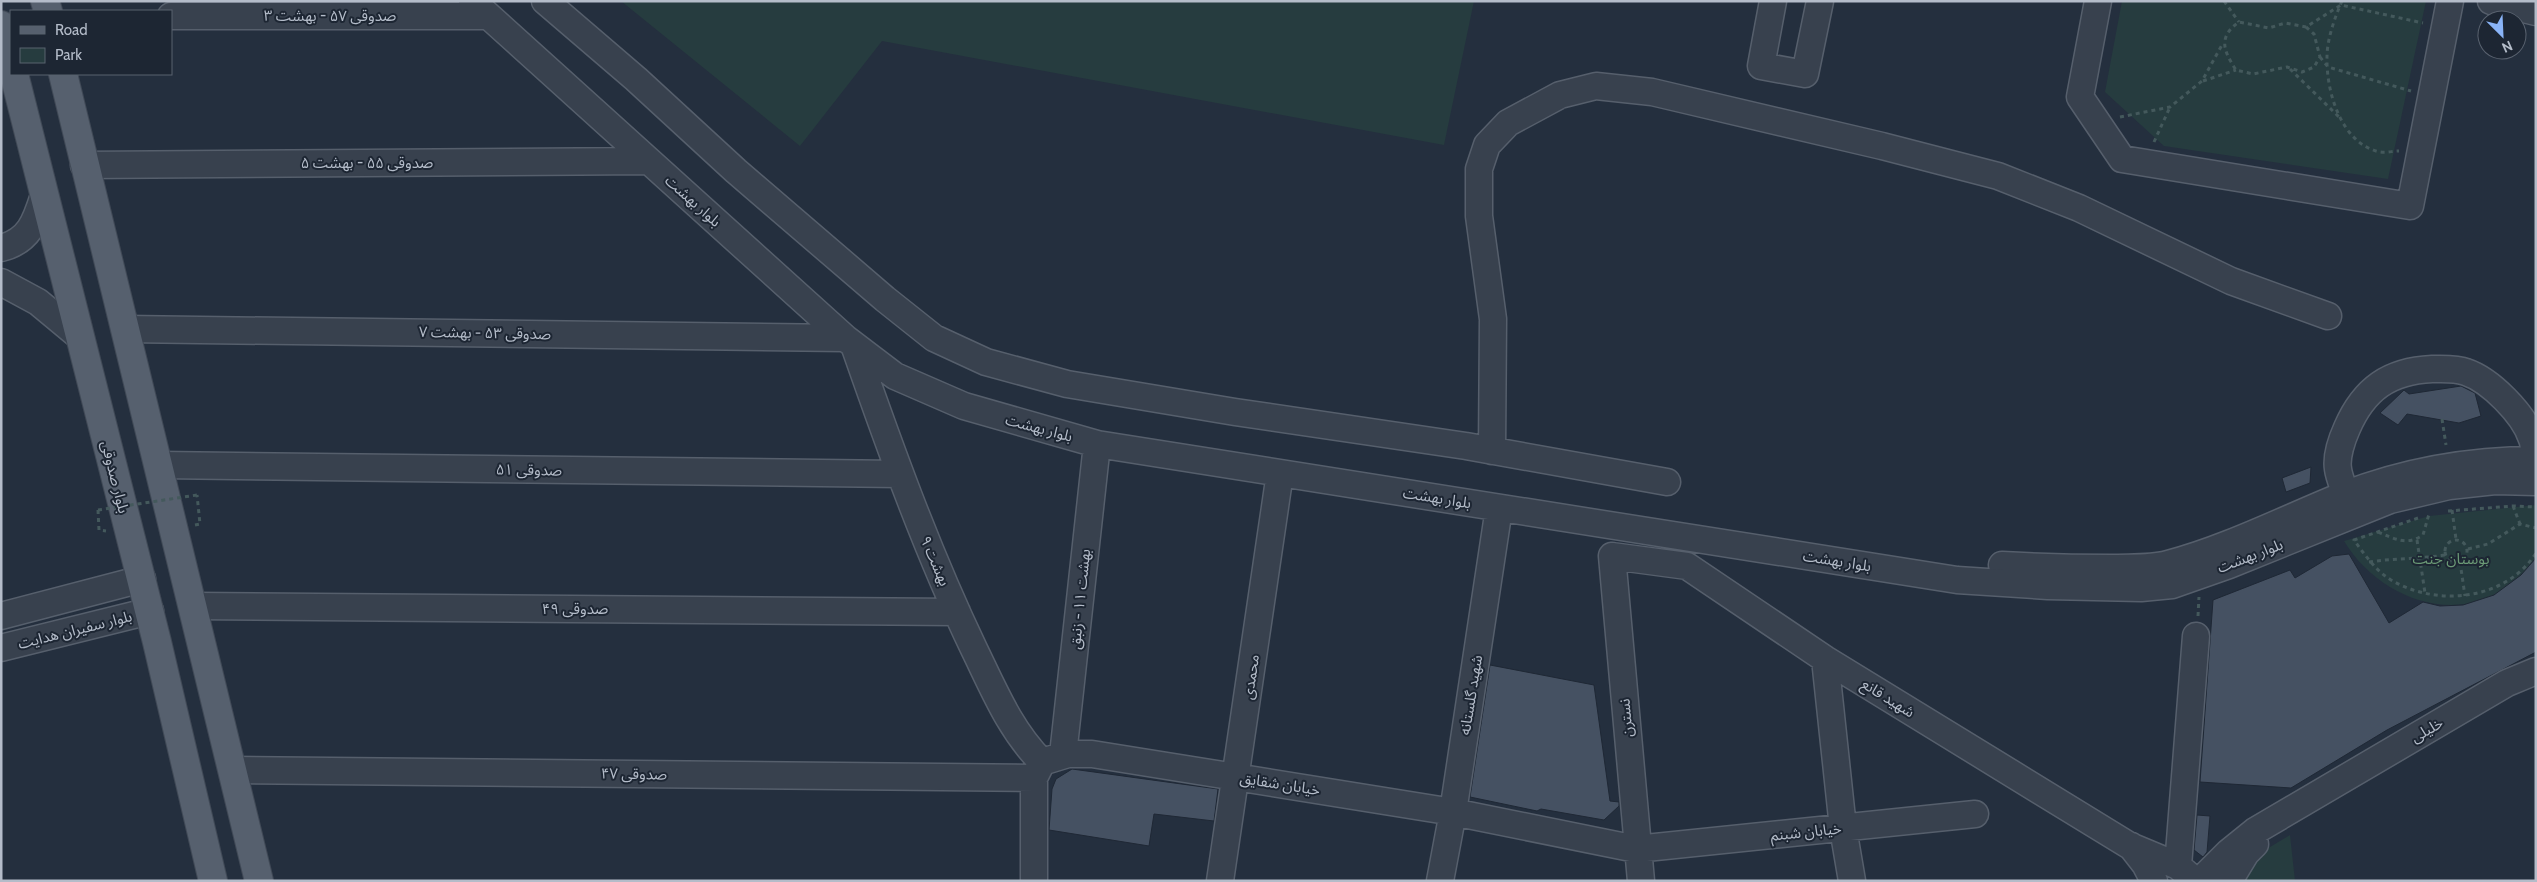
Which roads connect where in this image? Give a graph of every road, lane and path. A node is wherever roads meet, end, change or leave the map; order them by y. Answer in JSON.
{"nodes":[{"id":1,"x":545,"y":1,"type":"edge"},
{"id":2,"x":1773,"y":1,"type":"edge"},
{"id":3,"x":1820,"y":1,"type":"edge"},
{"id":4,"x":2098,"y":1,"type":"edge"},
{"id":5,"x":2224,"y":1,"type":"edge"},
{"id":6,"x":2450,"y":1,"type":"edge"},
{"id":7,"x":2491,"y":1,"type":"edge"},
{"id":8,"x":2342,"y":3,"type":"edge"},
{"id":9,"x":484,"y":6,"type":"edge"},
{"id":10,"x":2536,"y":12,"type":"edge"},
{"id":11,"x":172,"y":16,"type":"edge"},
{"id":12,"x":2239,"y":22,"type":"junction"},
{"id":13,"x":1,"y":25,"type":"edge"},
{"id":14,"x":2445,"y":27,"type":"junction"},
{"id":15,"x":2306,"y":28,"type":"junction"},
{"id":16,"x":2224,"y":42,"type":"junction"},
{"id":17,"x":2320,"y":57,"type":"junction"},
{"id":18,"x":10,"y":60,"type":"edge"},
{"id":19,"x":2287,"y":67,"type":"junction"},
{"id":20,"x":2328,"y":67,"type":"junction"},
{"id":21,"x":2236,"y":70,"type":"junction"},
{"id":22,"x":14,"y":75,"type":"edge"},
{"id":23,"x":63,"y":75,"type":"edge"},
{"id":24,"x":2202,"y":81,"type":"junction"},
{"id":25,"x":2432,"y":97,"type":"junction"},
{"id":26,"x":2170,"y":107,"type":"junction"},
{"id":27,"x":2092,"y":115,"type":"junction"},
{"id":28,"x":2340,"y":118,"type":"junction"},
{"id":29,"x":2421,"y":147,"type":"junction"},
{"id":30,"x":649,"y":161,"type":"junction"},
{"id":31,"x":2157,"y":164,"type":"junction"},
{"id":32,"x":84,"y":165,"type":"junction"},
{"id":33,"x":44,"y":195,"type":"junction"},
{"id":34,"x":1,"y":248,"type":"edge"},
{"id":35,"x":1,"y":282,"type":"edge"},
{"id":36,"x":2328,"y":316,"type":"dead end"},
{"id":37,"x":125,"y":328,"type":"junction"},
{"id":38,"x":79,"y":336,"type":"junction"},
{"id":39,"x":850,"y":341,"type":"junction"},
{"id":40,"x":2442,"y":419,"type":"dead end"},
{"id":41,"x":1098,"y":444,"type":"junction"},
{"id":42,"x":1492,"y":450,"type":"junction"},
{"id":43,"x":2536,"y":459,"type":"edge"},
{"id":44,"x":160,"y":465,"type":"junction"},
{"id":45,"x":1280,"y":473,"type":"junction"},
{"id":46,"x":899,"y":474,"type":"junction"},
{"id":47,"x":1667,"y":482,"type":"dead end"},
{"id":48,"x":2536,"y":482,"type":"edge"},
{"id":49,"x":2450,"y":487,"type":"junction"},
{"id":50,"x":2346,"y":494,"type":"junction"},
{"id":51,"x":2513,"y":506,"type":"junction"},
{"id":52,"x":2536,"y":507,"type":"edge"},
{"id":53,"x":1499,"y":508,"type":"junction"},
{"id":54,"x":2444,"y":511,"type":"dead end"},
{"id":55,"x":2436,"y":513,"type":"dead end"},
{"id":56,"x":2429,"y":514,"type":"junction"},
{"id":57,"x":1573,"y":521,"type":"junction"},
{"id":58,"x":200,"y":524,"type":"dead end"},
{"id":59,"x":2520,"y":524,"type":"junction"},
{"id":60,"x":2536,"y":528,"type":"edge"},
{"id":61,"x":100,"y":530,"type":"dead end"},
{"id":62,"x":2378,"y":532,"type":"junction"},
{"id":63,"x":2456,"y":539,"type":"junction"},
{"id":64,"x":2417,"y":540,"type":"junction"},
{"id":65,"x":1725,"y":543,"type":"junction"},
{"id":66,"x":2468,"y":549,"type":"junction"},
{"id":67,"x":2536,"y":553,"type":"edge"},
{"id":68,"x":2445,"y":554,"type":"junction"},
{"id":69,"x":1612,"y":556,"type":"junction"},
{"id":70,"x":2420,"y":559,"type":"junction"},
{"id":71,"x":2369,"y":562,"type":"junction"},
{"id":72,"x":2460,"y":562,"type":"junction"},
{"id":73,"x":1688,"y":566,"type":"junction"},
{"id":74,"x":142,"y":579,"type":"junction"},
{"id":75,"x":2426,"y":594,"type":"junction"},
{"id":76,"x":2465,"y":596,"type":"junction"},
{"id":77,"x":194,"y":606,"type":"junction"},
{"id":78,"x":150,"y":611,"type":"junction"},
{"id":79,"x":957,"y":612,"type":"junction"},
{"id":80,"x":1,"y":616,"type":"edge"},
{"id":81,"x":2196,"y":636,"type":"dead end"},
{"id":82,"x":1,"y":647,"type":"edge"},
{"id":83,"x":1825,"y":659,"type":"junction"},
{"id":84,"x":2536,"y":671,"type":"edge"},
{"id":85,"x":1047,"y":765,"type":"junction"},
{"id":86,"x":233,"y":770,"type":"junction"},
{"id":87,"x":1236,"y":777,"type":"junction"},
{"id":88,"x":2319,"y":792,"type":"junction"},
{"id":89,"x":1453,"y":812,"type":"junction"},
{"id":90,"x":1975,"y":814,"type":"dead end"},
{"id":91,"x":1844,"y":828,"type":"junction"},
{"id":92,"x":2130,"y":846,"type":"junction"},
{"id":93,"x":1636,"y":849,"type":"junction"},
{"id":94,"x":2186,"y":873,"type":"edge"},
{"id":95,"x":213,"y":881,"type":"edge"},
{"id":96,"x":259,"y":881,"type":"edge"},
{"id":97,"x":1034,"y":881,"type":"edge"},
{"id":98,"x":1220,"y":881,"type":"edge"},
{"id":99,"x":1440,"y":881,"type":"edge"},
{"id":100,"x":1641,"y":881,"type":"edge"},
{"id":101,"x":1852,"y":881,"type":"edge"},
{"id":102,"x":2154,"y":881,"type":"edge"},
{"id":103,"x":2200,"y":881,"type":"edge"},
{"id":104,"x":2229,"y":881,"type":"edge"}],
"edges":[{"from":1,"to":42,"type":"street"},
{"from":2,"to":3,"type":"street"},
{"from":4,"to":27,"type":"street"},
{"from":5,"to":12,"type":"path"},
{"from":6,"to":14,"type":"street"},
{"from":7,"to":10,"type":"street"},
{"from":8,"to":14,"type":"path"},
{"from":8,"to":15,"type":"path"},
{"from":8,"to":20,"type":"path"},
{"from":9,"to":11,"type":"street","name":"صدوقی ۵۷ - بهشت ۳"},
{"from":9,"to":30,"type":"street","name":"بلوار بهشت"},
{"from":9,"to":50,"type":"street","name":"بلوار بهشت"},
{"from":12,"to":15,"type":"path"},
{"from":12,"to":16,"type":"path"},
{"from":13,"to":18,"type":"main road"},
{"from":14,"to":25,"type":"street"},
{"from":15,"to":17,"type":"path"},
{"from":16,"to":21,"type":"path"},
{"from":16,"to":24,"type":"path"},
{"from":17,"to":19,"type":"path"},
{"from":17,"to":20,"type":"path"},
{"from":19,"to":21,"type":"path"},
{"from":19,"to":28,"type":"path"},
{"from":20,"to":25,"type":"path"},
{"from":20,"to":28,"type":"path"},
{"from":21,"to":24,"type":"path"},
{"from":22,"to":33,"type":"main road","name":"بلوار صدوقی"},
{"from":23,"to":32,"type":"main road"},
{"from":24,"to":26,"type":"path"},
{"from":25,"to":29,"type":"street"},
{"from":26,"to":27,"type":"path"},
{"from":26,"to":31,"type":"path"},
{"from":27,"to":31,"type":"street"},
{"from":28,"to":29,"type":"path"},
{"from":29,"to":31,"type":"street"},
{"from":30,"to":32,"type":"street","name":"صدوقی ۵۵ - بهشت ۵"},
{"from":30,"to":39,"type":"street","name":"بلوار بهشت"},
{"from":32,"to":37,"type":"main road"},
{"from":33,"to":34,"type":"street"},
{"from":33,"to":38,"type":"main road","name":"بلوار صدوقی"},
{"from":35,"to":38,"type":"street"},
{"from":36,"to":42,"type":"street"},
{"from":37,"to":39,"type":"street","name":"صدوقی ۵۳ - بهشت ۷"},
{"from":37,"to":44,"type":"main road"},
{"from":38,"to":74,"type":"main road","name":"بلوار صدوقی"},
{"from":39,"to":41,"type":"street","name":"بلوار بهشت"},
{"from":39,"to":46,"type":"street","name":"بهشت ۹"},
{"from":40,"to":49,"type":"path"},
{"from":41,"to":45,"type":"street","name":"بلوار بهشت"},
{"from":41,"to":85,"type":"street","name":"بهشت ۱۱ - زنبق"},
{"from":42,"to":47,"type":"street"},
{"from":43,"to":49,"type":"street","name":"بلوار بهشت"},
{"from":43,"to":50,"type":"street"},
{"from":44,"to":46,"type":"street","name":"صدوقی ۵۱"},
{"from":44,"to":77,"type":"main road"},
{"from":45,"to":53,"type":"street","name":"بلوار بهشت"},
{"from":45,"to":87,"type":"street","name":"محمدی"},
{"from":46,"to":79,"type":"street","name":"بهشت ۹"},
{"from":48,"to":49,"type":"street","name":"بلوار بهشت"},
{"from":49,"to":50,"type":"street","name":"بلوار بهشت"},
{"from":49,"to":51,"type":"path"},
{"from":49,"to":54,"type":"path"},
{"from":49,"to":63,"type":"path"},
{"from":49,"to":65,"type":"street","name":"بلوار بهشت"},
{"from":51,"to":52,"type":"path"},
{"from":51,"to":59,"type":"path"},
{"from":53,"to":57,"type":"street","name":"بلوار بهشت"},
{"from":53,"to":89,"type":"street","name":"شهید گلستانه"},
{"from":55,"to":56,"type":"path"},
{"from":56,"to":62,"type":"path"},
{"from":56,"to":64,"type":"path"},
{"from":57,"to":65,"type":"street","name":"بلوار بهشت"},
{"from":57,"to":69,"type":"street"},
{"from":58,"to":61,"type":"path","bridge":true},
{"from":59,"to":60,"type":"path"},
{"from":59,"to":66,"type":"path"},
{"from":62,"to":64,"type":"path"},
{"from":62,"to":71,"type":"path"},
{"from":63,"to":66,"type":"path"},
{"from":63,"to":68,"type":"path"},
{"from":64,"to":70,"type":"path"},
{"from":65,"to":73,"type":"street"},
{"from":66,"to":72,"type":"path"},
{"from":67,"to":76,"type":"path"},
{"from":68,"to":70,"type":"path"},
{"from":68,"to":72,"type":"path"},
{"from":69,"to":73,"type":"street"},
{"from":69,"to":93,"type":"street","name":"نسترن"},
{"from":70,"to":71,"type":"path"},
{"from":70,"to":75,"type":"path"},
{"from":71,"to":75,"type":"path"},
{"from":72,"to":76,"type":"path"},
{"from":73,"to":83,"type":"street","name":"شهید قانع"},
{"from":74,"to":78,"type":"main road","name":"بلوار صدوقی"},
{"from":74,"to":80,"type":"street"},
{"from":75,"to":76,"type":"path"},
{"from":77,"to":79,"type":"street","name":"صدوقی ۴۹"},
{"from":77,"to":86,"type":"main road"},
{"from":78,"to":82,"type":"street","name":"بلوار سفیران هدایت"},
{"from":78,"to":95,"type":"main road","name":"بلوار صدوقی"},
{"from":79,"to":85,"type":"street","name":"بهشت ۹"},
{"from":81,"to":94,"type":"street"},
{"from":83,"to":91,"type":"street"},
{"from":83,"to":92,"type":"street","name":"شهید قانع"},
{"from":84,"to":88,"type":"street","name":"خلیلی"},
{"from":85,"to":86,"type":"street","name":"صدوقی ۴۷"},
{"from":85,"to":87,"type":"street","name":"خیابان شقایق"},
{"from":85,"to":97,"type":"street"},
{"from":86,"to":96,"type":"main road"},
{"from":87,"to":89,"type":"street","name":"خیابان شقایق"},
{"from":87,"to":98,"type":"street","name":"محمدی"},
{"from":88,"to":103,"type":"street"},
{"from":88,"to":104,"type":"street"},
{"from":89,"to":93,"type":"street","name":"خیابان شقایق"},
{"from":89,"to":99,"type":"street","name":"شهید گلستانه"},
{"from":90,"to":91,"type":"street","name":"خیابان شبنم"},
{"from":91,"to":93,"type":"street","name":"خیابان شبنم"},
{"from":91,"to":101,"type":"street"},
{"from":92,"to":94,"type":"street"},
{"from":92,"to":102,"type":"street"},
{"from":93,"to":100,"type":"street","name":"نسترن"}]}
